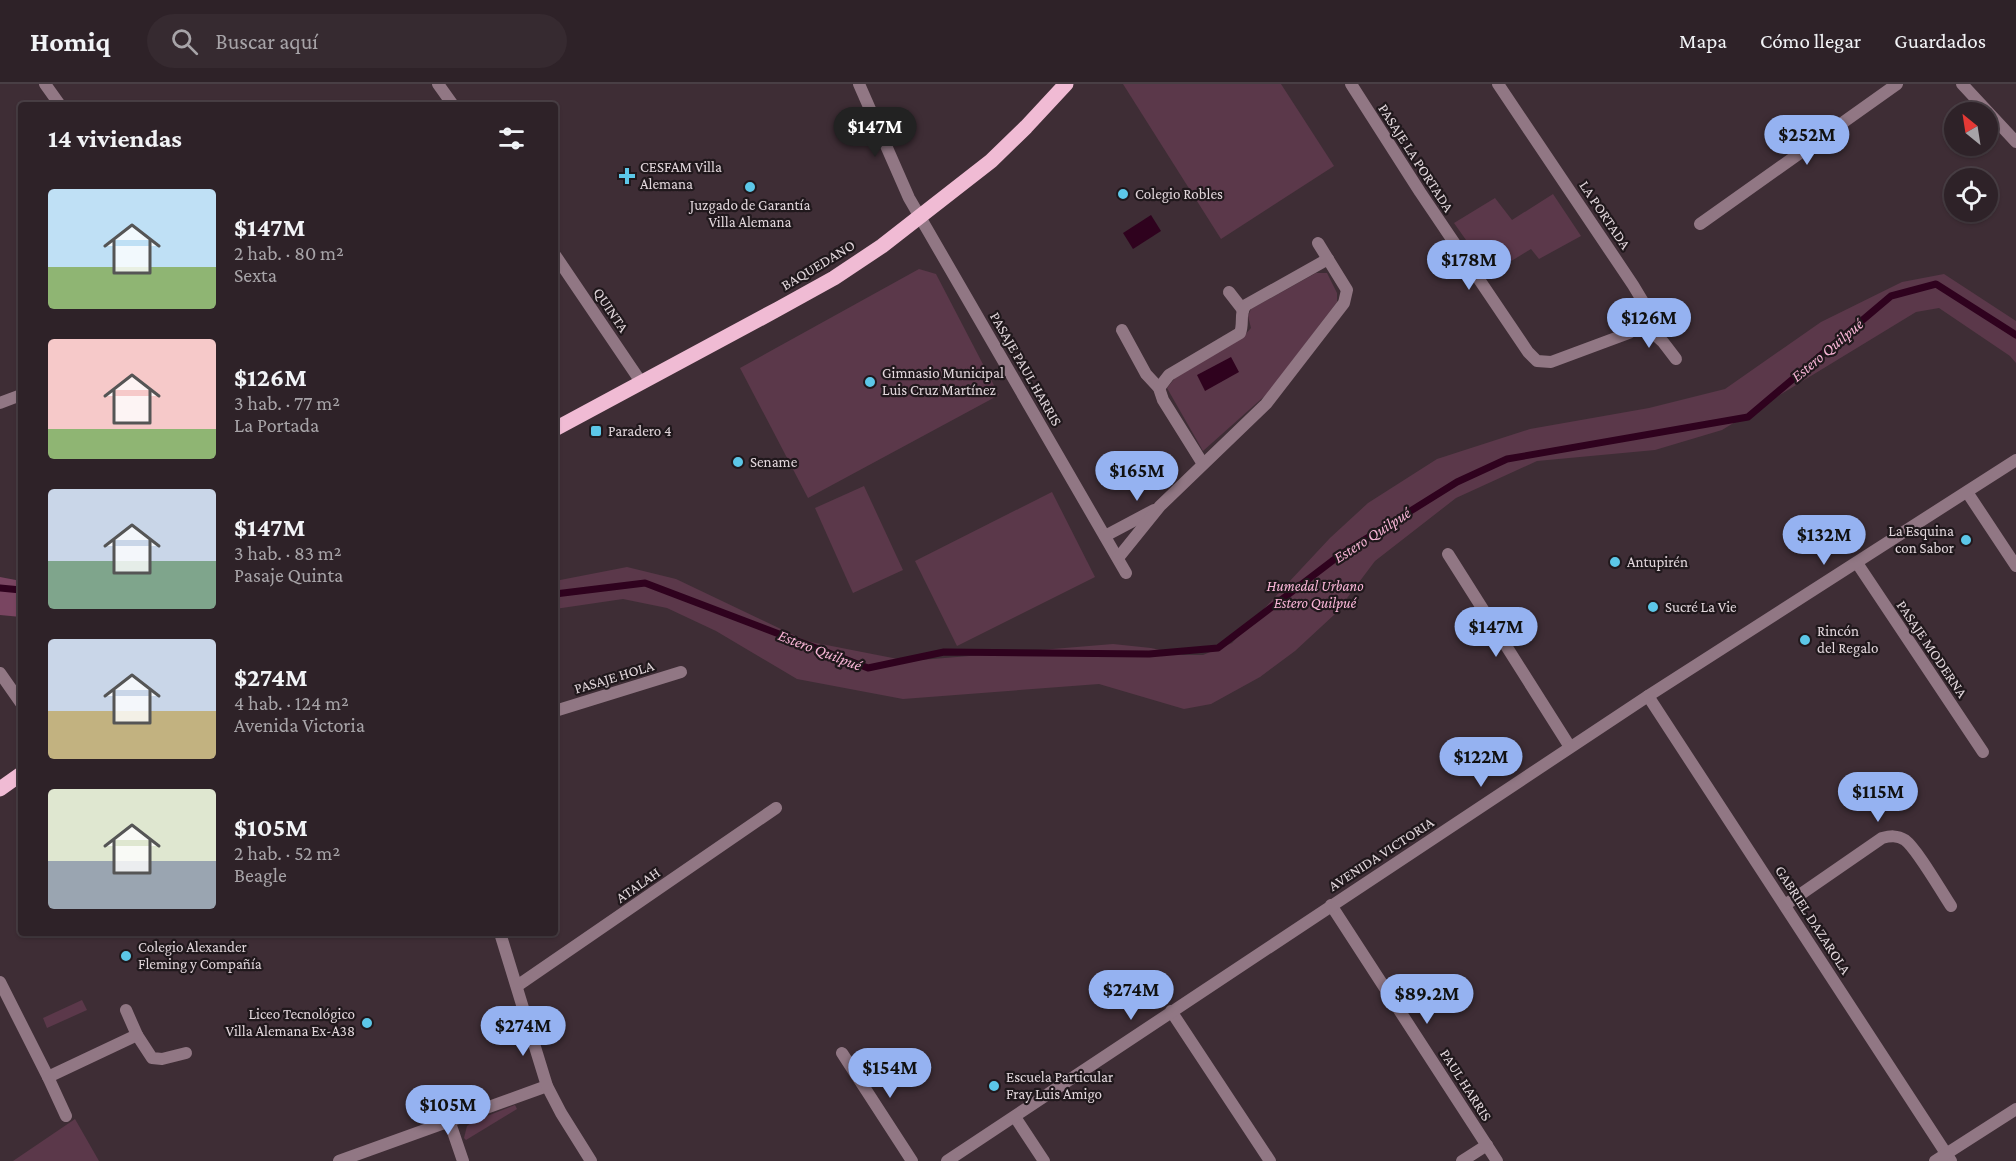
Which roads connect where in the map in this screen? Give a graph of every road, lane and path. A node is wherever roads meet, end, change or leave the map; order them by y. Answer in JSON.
{"nodes":[{"id":1,"x":45,"y":84,"type":"edge"},
{"id":2,"x":438,"y":84,"type":"edge"},
{"id":3,"x":859,"y":84,"type":"edge"},
{"id":4,"x":1066,"y":84,"type":"edge"},
{"id":5,"x":1351,"y":84,"type":"edge"},
{"id":6,"x":1498,"y":84,"type":"edge"},
{"id":7,"x":1897,"y":84,"type":"edge"},
{"id":8,"x":1962,"y":84,"type":"edge"},
{"id":9,"x":58,"y":102,"type":"edge"},
{"id":10,"x":451,"y":102,"type":"edge"},
{"id":11,"x":2016,"y":142,"type":"edge"},
{"id":12,"x":921,"y":216,"type":"junction"},
{"id":13,"x":1701,"y":224,"type":"dead end"},
{"id":14,"x":1318,"y":243,"type":"dead end"},
{"id":15,"x":558,"y":259,"type":"edge"},
{"id":16,"x":1328,"y":259,"type":"junction"},
{"id":17,"x":1229,"y":292,"type":"dead end"},
{"id":18,"x":1242,"y":310,"type":"junction"},
{"id":19,"x":1641,"y":322,"type":"junction"},
{"id":20,"x":1122,"y":330,"type":"dead end"},
{"id":21,"x":1676,"y":359,"type":"dead end"},
{"id":22,"x":642,"y":382,"type":"junction"},
{"id":23,"x":1159,"y":388,"type":"junction"},
{"id":24,"x":18,"y":396,"type":"edge"},
{"id":25,"x":0,"y":403,"type":"edge"},
{"id":26,"x":558,"y":427,"type":"edge"},
{"id":27,"x":2016,"y":460,"type":"edge"},
{"id":28,"x":1203,"y":464,"type":"junction"},
{"id":29,"x":1966,"y":492,"type":"junction"},
{"id":30,"x":1160,"y":506,"type":"junction"},
{"id":31,"x":1105,"y":536,"type":"junction"},
{"id":32,"x":1448,"y":554,"type":"dead end"},
{"id":33,"x":1118,"y":558,"type":"junction"},
{"id":34,"x":1857,"y":563,"type":"junction"},
{"id":35,"x":2016,"y":566,"type":"edge"},
{"id":36,"x":1126,"y":573,"type":"dead end"},
{"id":37,"x":681,"y":672,"type":"dead end"},
{"id":38,"x":0,"y":674,"type":"edge"},
{"id":39,"x":1648,"y":696,"type":"junction"},
{"id":40,"x":18,"y":699,"type":"edge"},
{"id":41,"x":558,"y":710,"type":"edge"},
{"id":42,"x":1570,"y":747,"type":"junction"},
{"id":43,"x":1983,"y":752,"type":"dead end"},
{"id":44,"x":18,"y":776,"type":"edge"},
{"id":45,"x":0,"y":789,"type":"edge"},
{"id":46,"x":776,"y":808,"type":"dead end"},
{"id":47,"x":1331,"y":905,"type":"junction"},
{"id":48,"x":1785,"y":905,"type":"junction"},
{"id":49,"x":1951,"y":906,"type":"dead end"},
{"id":50,"x":501,"y":936,"type":"edge"},
{"id":51,"x":0,"y":981,"type":"edge"},
{"id":52,"x":517,"y":986,"type":"junction"},
{"id":53,"x":126,"y":1010,"type":"dead end"},
{"id":54,"x":1172,"y":1011,"type":"junction"},
{"id":55,"x":137,"y":1035,"type":"junction"},
{"id":56,"x":186,"y":1053,"type":"dead end"},
{"id":57,"x":842,"y":1053,"type":"dead end"},
{"id":58,"x":48,"y":1077,"type":"junction"},
{"id":59,"x":547,"y":1086,"type":"junction"},
{"id":60,"x":2016,"y":1109,"type":"edge"},
{"id":61,"x":66,"y":1116,"type":"dead end"},
{"id":62,"x":1015,"y":1117,"type":"junction"},
{"id":63,"x":449,"y":1120,"type":"junction"},
{"id":64,"x":1487,"y":1144,"type":"junction"},
{"id":65,"x":1949,"y":1157,"type":"edge"},
{"id":66,"x":339,"y":1161,"type":"edge"},
{"id":67,"x":463,"y":1161,"type":"edge"},
{"id":68,"x":591,"y":1161,"type":"edge"},
{"id":69,"x":912,"y":1161,"type":"edge"},
{"id":70,"x":947,"y":1161,"type":"edge"},
{"id":71,"x":1044,"y":1161,"type":"edge"},
{"id":72,"x":1270,"y":1161,"type":"edge"},
{"id":73,"x":1462,"y":1161,"type":"edge"},
{"id":74,"x":1497,"y":1161,"type":"edge"},
{"id":75,"x":1935,"y":1161,"type":"edge"}],
"edges":[{"from":1,"to":9,"type":"street"},
{"from":2,"to":10,"type":"street"},
{"from":3,"to":12,"type":"street","name":"PASAJE PAUL HARRIS"},
{"from":4,"to":12,"type":"main road","name":"BAQUEDANO"},
{"from":5,"to":19,"type":"street","name":"PASAJE LA PORTADA"},
{"from":6,"to":19,"type":"street","name":"LA PORTADA"},
{"from":7,"to":13,"type":"street"},
{"from":8,"to":11,"type":"street"},
{"from":12,"to":22,"type":"main road","name":"BAQUEDANO"},
{"from":12,"to":31,"type":"street","name":"PASAJE PAUL HARRIS"},
{"from":14,"to":16,"type":"street"},
{"from":15,"to":22,"type":"street","name":"QUINTA"},
{"from":16,"to":18,"type":"street"},
{"from":16,"to":28,"type":"street"},
{"from":17,"to":18,"type":"street"},
{"from":18,"to":23,"type":"street"},
{"from":19,"to":21,"type":"street"},
{"from":20,"to":23,"type":"street"},
{"from":22,"to":26,"type":"main road","name":"BAQUEDANO"},
{"from":23,"to":28,"type":"street"},
{"from":24,"to":25,"type":"street"},
{"from":27,"to":29,"type":"street","name":"AVENIDA VICTORIA"},
{"from":28,"to":30,"type":"street"},
{"from":29,"to":34,"type":"street","name":"AVENIDA VICTORIA"},
{"from":29,"to":35,"type":"street"},
{"from":30,"to":31,"type":"street"},
{"from":30,"to":33,"type":"street"},
{"from":31,"to":33,"type":"street","name":"PASAJE PAUL HARRIS"},
{"from":32,"to":42,"type":"street"},
{"from":33,"to":36,"type":"street","name":"PASAJE PAUL HARRIS"},
{"from":34,"to":39,"type":"street","name":"AVENIDA VICTORIA"},
{"from":34,"to":43,"type":"street","name":"PASAJE MODERNA"},
{"from":37,"to":41,"type":"street","name":"PASAJE HOLA"},
{"from":38,"to":40,"type":"street"},
{"from":39,"to":42,"type":"street","name":"AVENIDA VICTORIA"},
{"from":39,"to":48,"type":"street","name":"GABRIEL DAZAROLA"},
{"from":42,"to":47,"type":"street","name":"AVENIDA VICTORIA"},
{"from":44,"to":45,"type":"main road"},
{"from":46,"to":52,"type":"street","name":"ATALAH"},
{"from":47,"to":54,"type":"street","name":"AVENIDA VICTORIA"},
{"from":47,"to":64,"type":"street","name":"PAUL HARRIS"},
{"from":48,"to":49,"type":"street"},
{"from":48,"to":65,"type":"street","name":"GABRIEL DAZAROLA"},
{"from":50,"to":52,"type":"street"},
{"from":51,"to":58,"type":"street"},
{"from":52,"to":59,"type":"street"},
{"from":53,"to":55,"type":"street"},
{"from":54,"to":62,"type":"street","name":"AVENIDA VICTORIA"},
{"from":54,"to":72,"type":"street"},
{"from":55,"to":56,"type":"street"},
{"from":55,"to":58,"type":"street"},
{"from":57,"to":69,"type":"street"},
{"from":58,"to":61,"type":"street"},
{"from":59,"to":63,"type":"street"},
{"from":59,"to":68,"type":"street"},
{"from":60,"to":65,"type":"street"},
{"from":62,"to":70,"type":"street","name":"AVENIDA VICTORIA"},
{"from":62,"to":71,"type":"street"},
{"from":63,"to":66,"type":"street"},
{"from":63,"to":67,"type":"street"},
{"from":64,"to":73,"type":"street"},
{"from":64,"to":74,"type":"street","name":"PAUL HARRIS"},
{"from":65,"to":75,"type":"street"}]}
